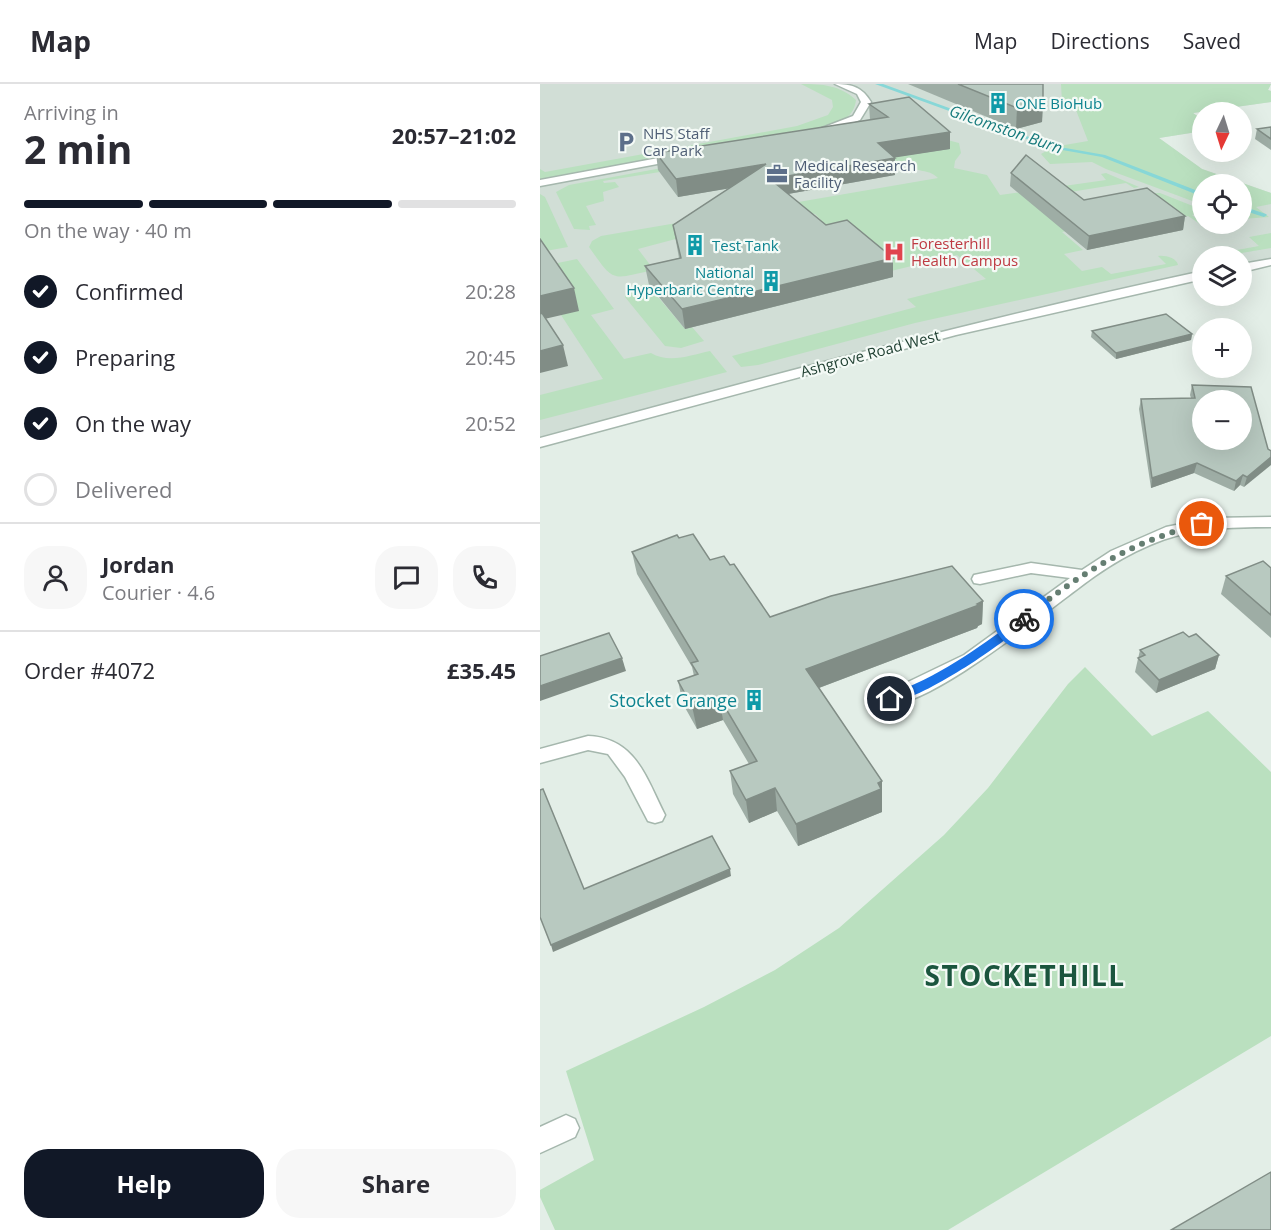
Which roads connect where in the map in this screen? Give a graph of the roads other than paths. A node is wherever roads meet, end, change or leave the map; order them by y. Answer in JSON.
{"nodes":[{"id":1,"x":839,"y":84,"type":"edge"},
{"id":2,"x":812,"y":132,"type":"edge"},
{"id":3,"x":690,"y":155,"type":"edge"},
{"id":4,"x":540,"y":183,"type":"edge"},
{"id":5,"x":1271,"y":262,"type":"edge"},
{"id":6,"x":1252,"y":266,"type":"edge"},
{"id":7,"x":1192,"y":277,"type":"edge"},
{"id":8,"x":540,"y":443,"type":"edge"},
{"id":9,"x":1271,"y":522,"type":"edge"},
{"id":10,"x":1082,"y":575,"type":"junction"},
{"id":11,"x":980,"y":579,"type":"dead end"},
{"id":12,"x":890,"y":699,"type":"dead end"},
{"id":13,"x":540,"y":756,"type":"edge"},
{"id":14,"x":655,"y":815,"type":"dead end"},
{"id":15,"x":566,"y":1128,"type":"dead end"},
{"id":16,"x":540,"y":1140,"type":"edge"}],
"edges":[{"from":1,"to":2,"type":"street"},
{"from":3,"to":4,"type":"street"},
{"from":5,"to":6,"type":"street"},
{"from":7,"to":8,"type":"street","name":"Ashgrove Road West"},
{"from":9,"to":10,"type":"street"},
{"from":10,"to":11,"type":"street"},
{"from":10,"to":12,"type":"street"},
{"from":13,"to":14,"type":"street"},
{"from":15,"to":16,"type":"street"}]}
